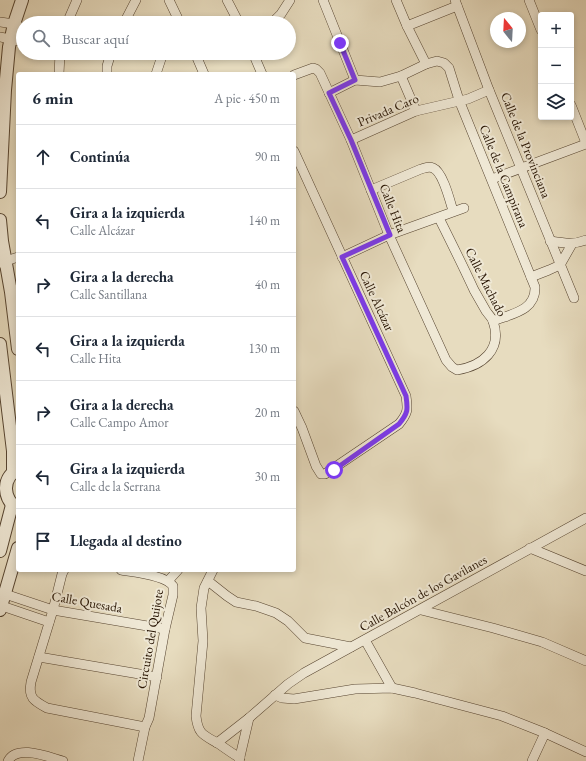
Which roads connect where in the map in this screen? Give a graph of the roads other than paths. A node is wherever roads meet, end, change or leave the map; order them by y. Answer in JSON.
{"nodes":[{"id":1,"x":22,"y":0,"type":"edge"},
{"id":2,"x":77,"y":0,"type":"edge"},
{"id":3,"x":136,"y":0,"type":"edge"},
{"id":4,"x":169,"y":0,"type":"edge"},
{"id":5,"x":227,"y":0,"type":"edge"},
{"id":6,"x":290,"y":0,"type":"edge"},
{"id":7,"x":323,"y":0,"type":"edge"},
{"id":8,"x":396,"y":0,"type":"edge"},
{"id":9,"x":529,"y":0,"type":"edge"},
{"id":10,"x":456,"y":3,"type":"edge"},
{"id":11,"x":20,"y":16,"type":"edge"},
{"id":12,"x":70,"y":16,"type":"edge"},
{"id":13,"x":128,"y":16,"type":"edge"},
{"id":14,"x":177,"y":16,"type":"edge"},
{"id":15,"x":235,"y":16,"type":"edge"},
{"id":16,"x":279,"y":16,"type":"edge"},
{"id":17,"x":0,"y":22,"type":"edge"},
{"id":18,"x":538,"y":22,"type":"edge"},
{"id":19,"x":16,"y":26,"type":"edge"},
{"id":20,"x":407,"y":26,"type":"junction"},
{"id":21,"x":16,"y":28,"type":"edge"},
{"id":22,"x":5,"y":38,"type":"edge"},
{"id":23,"x":16,"y":40,"type":"edge"},
{"id":24,"x":58,"y":60,"type":"edge"},
{"id":25,"x":109,"y":60,"type":"edge"},
{"id":26,"x":161,"y":60,"type":"edge"},
{"id":27,"x":198,"y":60,"type":"edge"},
{"id":28,"x":256,"y":60,"type":"edge"},
{"id":29,"x":426,"y":64,"type":"junction"},
{"id":30,"x":3,"y":71,"type":"edge"},
{"id":31,"x":58,"y":72,"type":"edge"},
{"id":32,"x":107,"y":72,"type":"edge"},
{"id":33,"x":157,"y":72,"type":"edge"},
{"id":34,"x":203,"y":72,"type":"edge"},
{"id":35,"x":261,"y":72,"type":"edge"},
{"id":36,"x":296,"y":74,"type":"edge"},
{"id":37,"x":401,"y":76,"type":"junction"},
{"id":38,"x":355,"y":80,"type":"junction"},
{"id":39,"x":2,"y":89,"type":"edge"},
{"id":40,"x":489,"y":90,"type":"junction"},
{"id":41,"x":329,"y":93,"type":"junction"},
{"id":42,"x":459,"y":100,"type":"junction"},
{"id":43,"x":416,"y":111,"type":"junction"},
{"id":44,"x":574,"y":113,"type":"edge"},
{"id":45,"x":351,"y":140,"type":"junction"},
{"id":46,"x":586,"y":143,"type":"edge"},
{"id":47,"x":296,"y":155,"type":"edge"},
{"id":48,"x":521,"y":168,"type":"junction"},
{"id":49,"x":492,"y":179,"type":"junction"},
{"id":50,"x":371,"y":190,"type":"junction"},
{"id":51,"x":0,"y":192,"type":"edge"},
{"id":52,"x":464,"y":208,"type":"dead end"},
{"id":53,"x":453,"y":211,"type":"junction"},
{"id":54,"x":439,"y":218,"type":"junction"},
{"id":55,"x":0,"y":220,"type":"edge"},
{"id":56,"x":390,"y":235,"type":"junction"},
{"id":57,"x":586,"y":240,"type":"edge"},
{"id":58,"x":550,"y":241,"type":"junction"},
{"id":59,"x":572,"y":244,"type":"junction"},
{"id":60,"x":342,"y":257,"type":"junction"},
{"id":61,"x":16,"y":259,"type":"edge"},
{"id":62,"x":3,"y":262,"type":"edge"},
{"id":63,"x":560,"y":265,"type":"junction"},
{"id":64,"x":531,"y":276,"type":"junction"},
{"id":65,"x":574,"y":298,"type":"dead end"},
{"id":66,"x":493,"y":321,"type":"junction"},
{"id":67,"x":16,"y":333,"type":"edge"},
{"id":68,"x":0,"y":344,"type":"edge"},
{"id":69,"x":485,"y":359,"type":"joint"},
{"id":70,"x":296,"y":416,"type":"edge"},
{"id":71,"x":10,"y":475,"type":"edge"},
{"id":72,"x":9,"y":501,"type":"edge"},
{"id":73,"x":586,"y":518,"type":"edge"},
{"id":74,"x":2,"y":539,"type":"edge"},
{"id":75,"x":530,"y":548,"type":"junction"},
{"id":76,"x":0,"y":551,"type":"edge"},
{"id":77,"x":16,"y":555,"type":"edge"},
{"id":78,"x":586,"y":571,"type":"edge"},
{"id":79,"x":63,"y":572,"type":"edge"},
{"id":80,"x":132,"y":572,"type":"edge"},
{"id":81,"x":176,"y":572,"type":"edge"},
{"id":82,"x":213,"y":572,"type":"edge"},
{"id":83,"x":168,"y":581,"type":"junction"},
{"id":84,"x":208,"y":581,"type":"junction"},
{"id":85,"x":2,"y":603,"type":"edge"},
{"id":86,"x":53,"y":610,"type":"junction"},
{"id":87,"x":420,"y":610,"type":"junction"},
{"id":88,"x":49,"y":622,"type":"junction"},
{"id":89,"x":165,"y":629,"type":"junction"},
{"id":90,"x":366,"y":640,"type":"junction"},
{"id":91,"x":351,"y":647,"type":"junction"},
{"id":92,"x":39,"y":657,"type":"junction"},
{"id":93,"x":586,"y":661,"type":"edge"},
{"id":94,"x":157,"y":677,"type":"junction"},
{"id":95,"x":392,"y":688,"type":"junction"},
{"id":96,"x":275,"y":695,"type":"junction"},
{"id":97,"x":249,"y":718,"type":"junction"},
{"id":98,"x":145,"y":727,"type":"junction"},
{"id":99,"x":545,"y":733,"type":"junction"},
{"id":100,"x":217,"y":743,"type":"junction"},
{"id":101,"x":586,"y":752,"type":"edge"},
{"id":102,"x":240,"y":760,"type":"edge"},
{"id":103,"x":8,"y":761,"type":"edge"},
{"id":104,"x":63,"y":761,"type":"edge"},
{"id":105,"x":138,"y":761,"type":"edge"},
{"id":106,"x":532,"y":761,"type":"edge"}],
"edges":[{"from":1,"to":11,"type":"street"},
{"from":2,"to":12,"type":"street"},
{"from":3,"to":13,"type":"street"},
{"from":4,"to":14,"type":"street"},
{"from":5,"to":15,"type":"street"},
{"from":6,"to":16,"type":"street"},
{"from":7,"to":38,"type":"street"},
{"from":8,"to":20,"type":"street"},
{"from":9,"to":18,"type":"street"},
{"from":10,"to":20,"type":"street"},
{"from":10,"to":40,"type":"street","name":"Calle de la Provinciana"},
{"from":17,"to":19,"type":"street"},
{"from":20,"to":29,"type":"street"},
{"from":21,"to":22,"type":"street"},
{"from":22,"to":23,"type":"street"},
{"from":22,"to":30,"type":"street"},
{"from":24,"to":31,"type":"street"},
{"from":25,"to":32,"type":"street"},
{"from":26,"to":33,"type":"street"},
{"from":27,"to":34,"type":"street"},
{"from":28,"to":35,"type":"street"},
{"from":29,"to":37,"type":"street"},
{"from":29,"to":42,"type":"street","name":"Calle de la Campirana"},
{"from":30,"to":39,"type":"street"},
{"from":36,"to":41,"type":"street","name":"Calle Hita"},
{"from":37,"to":38,"type":"street"},
{"from":37,"to":43,"type":"street"},
{"from":38,"to":41,"type":"street"},
{"from":39,"to":51,"type":"street"},
{"from":40,"to":42,"type":"street","name":"Privada Caro"},
{"from":40,"to":48,"type":"street","name":"Calle de la Provinciana"},
{"from":41,"to":45,"type":"street","name":"Calle Hita"},
{"from":42,"to":43,"type":"street","name":"Privada Caro"},
{"from":42,"to":49,"type":"street","name":"Calle de la Campirana"},
{"from":43,"to":45,"type":"street","name":"Privada Caro"},
{"from":44,"to":46,"type":"street"},
{"from":45,"to":50,"type":"street","name":"Calle Hita"},
{"from":46,"to":48,"type":"street"},
{"from":47,"to":60,"type":"street","name":"Calle Alcázar"},
{"from":48,"to":49,"type":"street"},
{"from":48,"to":58,"type":"street","name":"Calle de la Provinciana"},
{"from":49,"to":64,"type":"street","name":"Calle de la Campirana"},
{"from":50,"to":53,"type":"street"},
{"from":50,"to":56,"type":"street","name":"Calle Hita"},
{"from":52,"to":53,"type":"street"},
{"from":53,"to":54,"type":"street"},
{"from":54,"to":56,"type":"street"},
{"from":54,"to":66,"type":"street","name":"Calle Machado"},
{"from":55,"to":62,"type":"street"},
{"from":56,"to":60,"type":"street"},
{"from":56,"to":69,"type":"street","name":"Calle Hita"},
{"from":57,"to":59,"type":"street"},
{"from":58,"to":59,"type":"street"},
{"from":58,"to":63,"type":"street","name":"Calle de la Provinciana"},
{"from":59,"to":63,"type":"street"},
{"from":60,"to":70,"type":"street","name":"Calle Alcázar"},
{"from":61,"to":62,"type":"street"},
{"from":62,"to":67,"type":"street"},
{"from":63,"to":64,"type":"street"},
{"from":63,"to":65,"type":"street","name":"Calle de la Provinciana"},
{"from":64,"to":66,"type":"street","name":"Calle de la Campirana"},
{"from":66,"to":69,"type":"street","name":"Calle Machado"},
{"from":68,"to":71,"type":"street"},
{"from":71,"to":72,"type":"street"},
{"from":72,"to":74,"type":"street"},
{"from":73,"to":75,"type":"street","name":"Calle Balcón de los Gavilanes"},
{"from":74,"to":76,"type":"street"},
{"from":75,"to":78,"type":"street"},
{"from":75,"to":87,"type":"street","name":"Calle Balcón de los Gavilanes"},
{"from":77,"to":85,"type":"street"},
{"from":79,"to":86,"type":"street"},
{"from":80,"to":83,"type":"street","name":"Circuito del Quijote"},
{"from":81,"to":83,"type":"street"},
{"from":82,"to":84,"type":"street"},
{"from":83,"to":89,"type":"street","name":"Circuito del Quijote"},
{"from":84,"to":91,"type":"street"},
{"from":84,"to":100,"type":"street"},
{"from":85,"to":86,"type":"street","name":"Calle Quesada"},
{"from":85,"to":88,"type":"street","name":"Calle Quesada"},
{"from":86,"to":88,"type":"street"},
{"from":86,"to":89,"type":"street","name":"Calle Quesada"},
{"from":87,"to":90,"type":"street","name":"Calle Balcón de los Gavilanes"},
{"from":87,"to":93,"type":"street"},
{"from":88,"to":92,"type":"street"},
{"from":89,"to":94,"type":"street","name":"Circuito del Quijote"},
{"from":90,"to":91,"type":"street","name":"Calle Balcón de los Gavilanes"},
{"from":90,"to":95,"type":"street"},
{"from":91,"to":96,"type":"street","name":"Calle Balcón de los Gavilanes"},
{"from":92,"to":94,"type":"street"},
{"from":92,"to":98,"type":"street"},
{"from":94,"to":98,"type":"street","name":"Circuito del Quijote"},
{"from":95,"to":96,"type":"street"},
{"from":95,"to":99,"type":"street"},
{"from":96,"to":97,"type":"street","name":"Calle Balcón de los Gavilanes"},
{"from":97,"to":100,"type":"street","name":"Calle Balcón de los Gavilanes"},
{"from":97,"to":102,"type":"street"},
{"from":98,"to":105,"type":"street","name":"Circuito del Quijote"},
{"from":99,"to":101,"type":"street"},
{"from":99,"to":106,"type":"street"},
{"from":100,"to":102,"type":"street"},
{"from":103,"to":104,"type":"street"}]}
